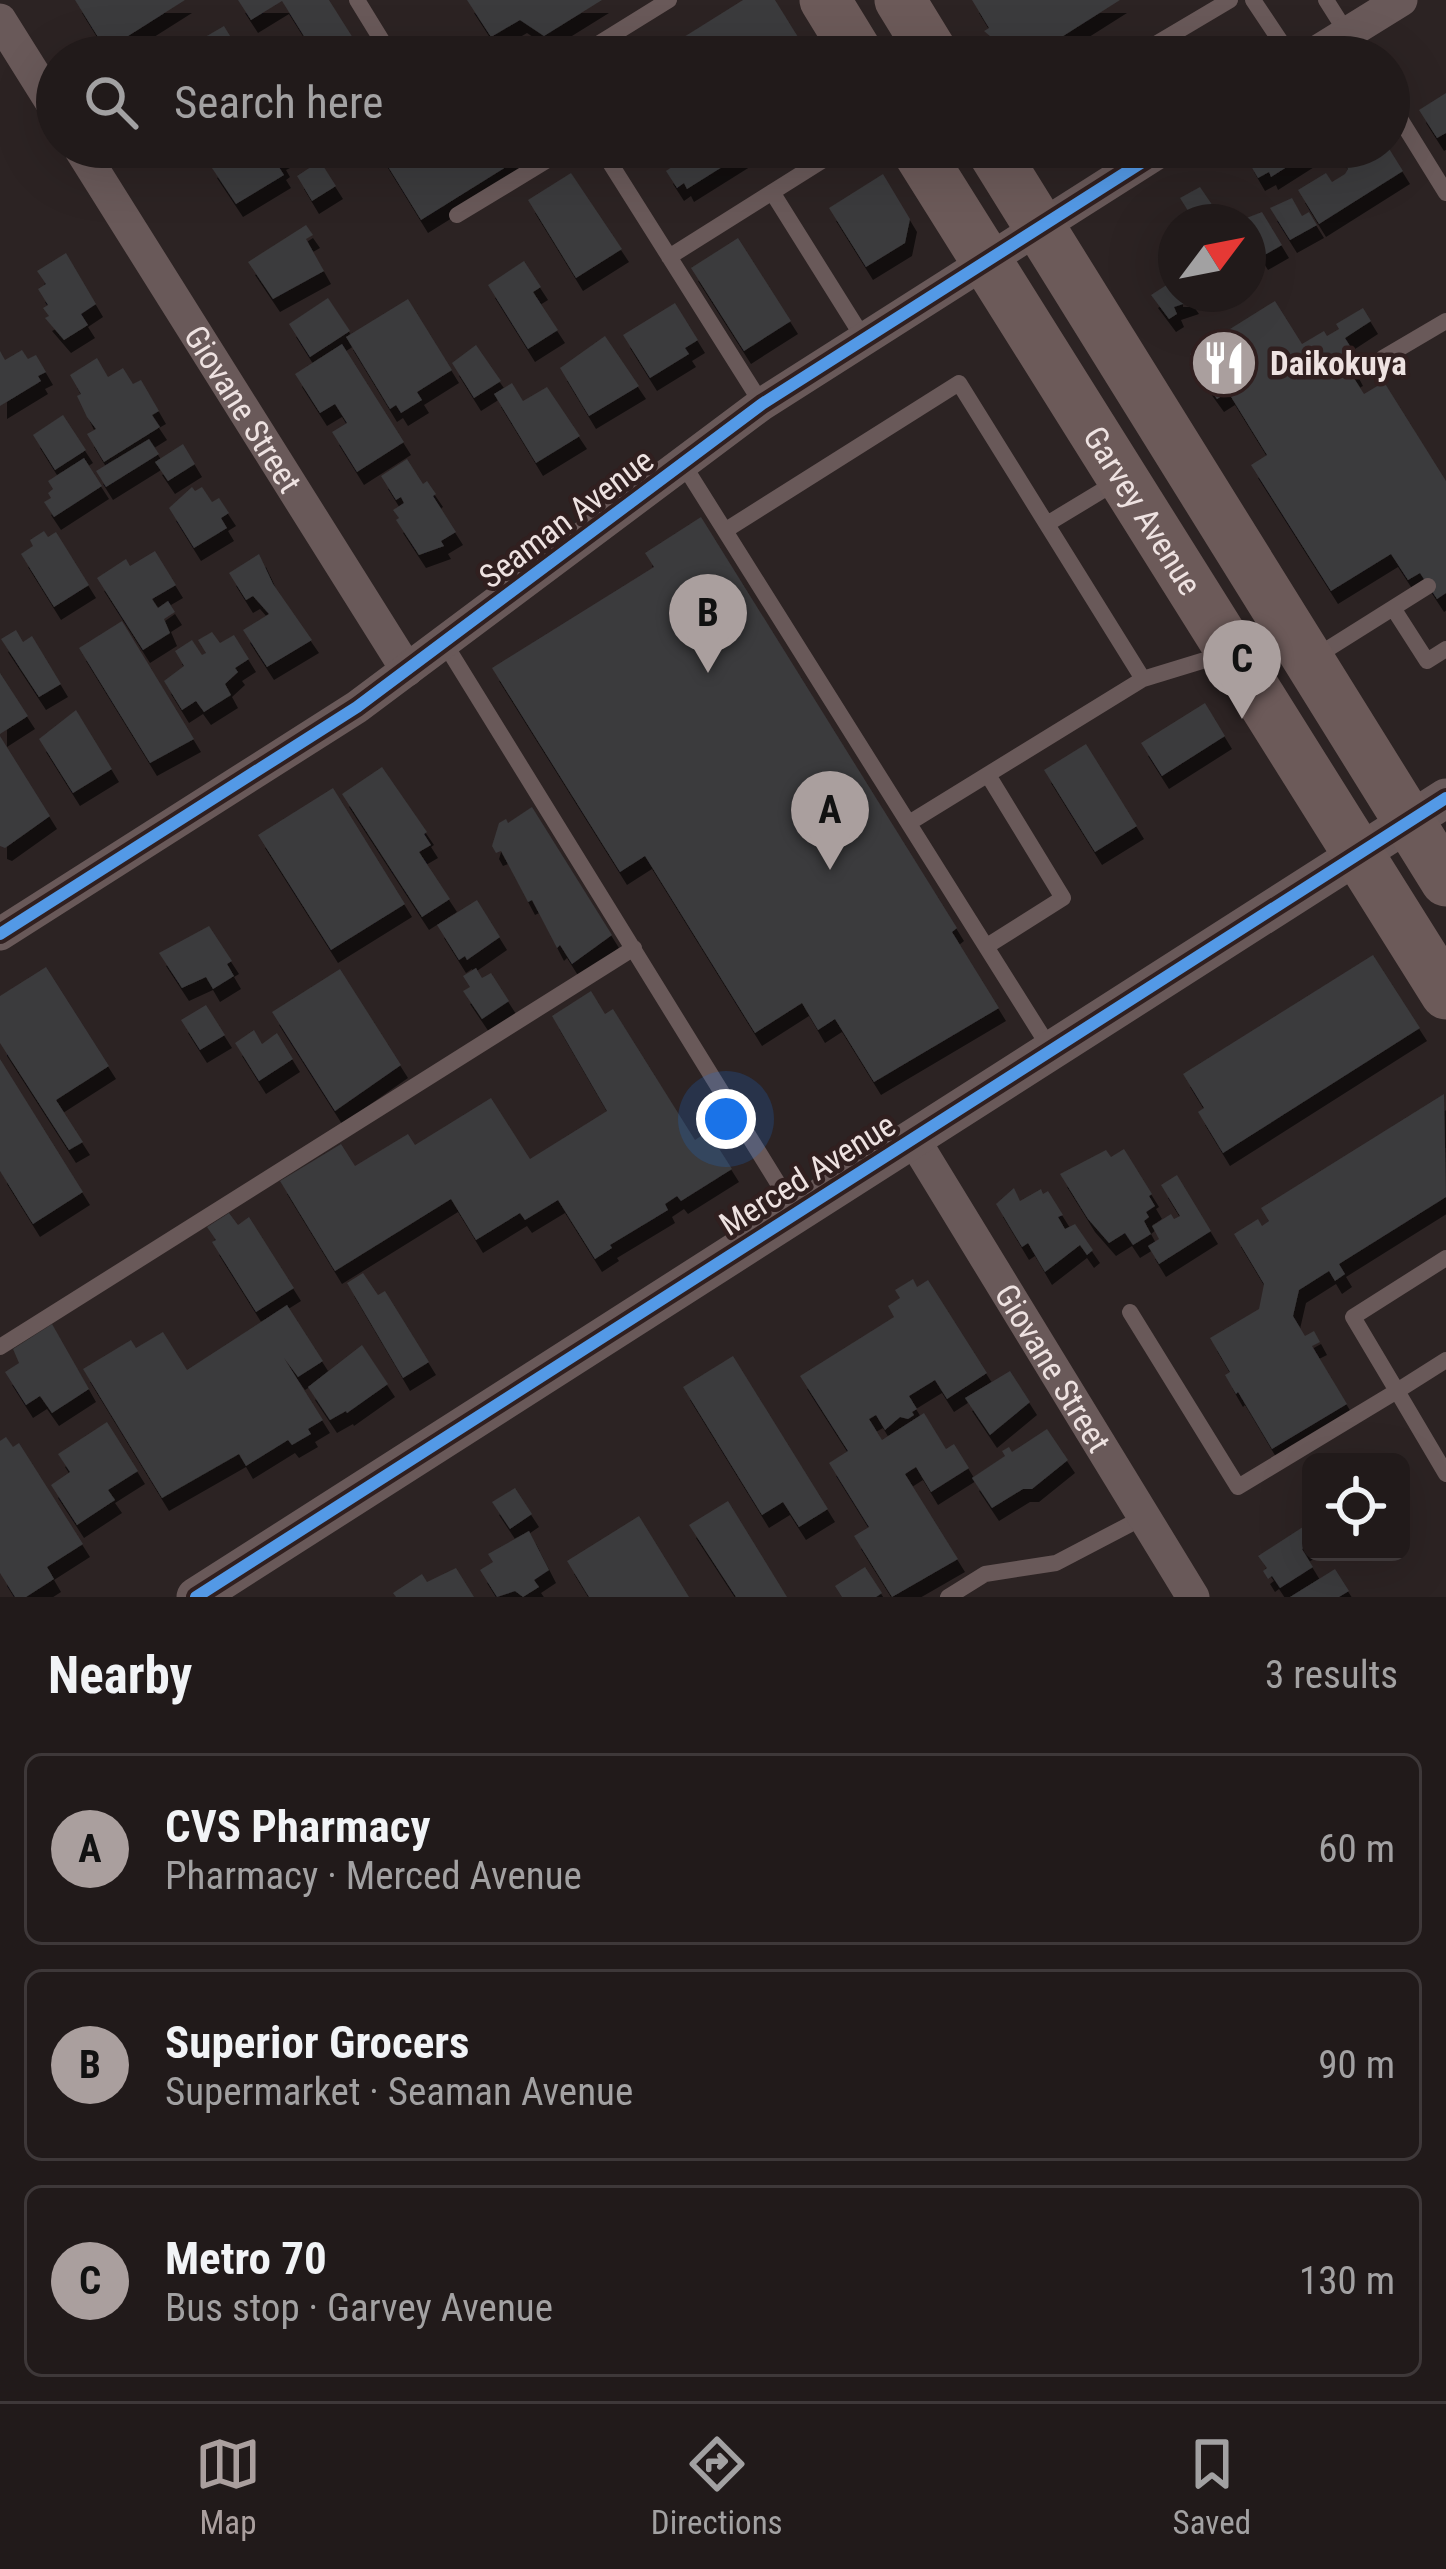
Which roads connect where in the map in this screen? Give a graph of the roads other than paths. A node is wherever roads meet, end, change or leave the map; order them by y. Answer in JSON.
{"nodes":[{"id":1,"x":357,"y":0,"type":"edge"},
{"id":2,"x":669,"y":0,"type":"edge"},
{"id":3,"x":825,"y":0,"type":"edge"},
{"id":4,"x":900,"y":0,"type":"edge"},
{"id":5,"x":1230,"y":0,"type":"edge"},
{"id":6,"x":1252,"y":0,"type":"edge"},
{"id":7,"x":1326,"y":0,"type":"edge"},
{"id":8,"x":1401,"y":0,"type":"edge"},
{"id":9,"x":0,"y":20,"type":"edge"},
{"id":10,"x":379,"y":36,"type":"edge"},
{"id":11,"x":612,"y":36,"type":"edge"},
{"id":12,"x":847,"y":36,"type":"edge"},
{"id":13,"x":922,"y":36,"type":"edge"},
{"id":14,"x":1169,"y":36,"type":"edge"},
{"id":15,"x":1277,"y":36,"type":"edge"},
{"id":16,"x":1348,"y":36,"type":"edge"},
{"id":17,"x":1363,"y":36,"type":"edge"},
{"id":18,"x":36,"y":77,"type":"edge"},
{"id":19,"x":1410,"y":135,"type":"edge"},
{"id":20,"x":93,"y":168,"type":"edge"},
{"id":21,"x":534,"y":168,"type":"edge"},
{"id":22,"x":613,"y":168,"type":"edge"},
{"id":23,"x":810,"y":168,"type":"edge"},
{"id":24,"x":959,"y":168,"type":"edge"},
{"id":25,"x":969,"y":168,"type":"edge"},
{"id":26,"x":1133,"y":168,"type":"edge"},
{"id":27,"x":772,"y":192,"type":"junction"},
{"id":28,"x":1446,"y":193,"type":"edge"},
{"id":29,"x":457,"y":215,"type":"dead end"},
{"id":30,"x":1040,"y":227,"type":"junction"},
{"id":31,"x":669,"y":257,"type":"junction"},
{"id":32,"x":986,"y":260,"type":"junction"},
{"id":33,"x":1446,"y":321,"type":"edge"},
{"id":34,"x":864,"y":339,"type":"junction"},
{"id":35,"x":1384,"y":358,"type":"dead end"},
{"id":36,"x":762,"y":404,"type":"junction"},
{"id":37,"x":683,"y":464,"type":"junction"},
{"id":38,"x":1123,"y":478,"type":"junction"},
{"id":39,"x":1047,"y":524,"type":"junction"},
{"id":40,"x":725,"y":530,"type":"junction"},
{"id":41,"x":1429,"y":586,"type":"dead end"},
{"id":42,"x":1394,"y":608,"type":"junction"},
{"id":43,"x":445,"y":644,"type":"junction"},
{"id":44,"x":1446,"y":649,"type":"edge"},
{"id":45,"x":1229,"y":652,"type":"junction"},
{"id":46,"x":1310,"y":661,"type":"junction"},
{"id":47,"x":407,"y":670,"type":"junction"},
{"id":48,"x":1143,"y":680,"type":"junction"},
{"id":49,"x":988,"y":775,"type":"junction"},
{"id":50,"x":1428,"y":809,"type":"edge"},
{"id":51,"x":908,"y":823,"type":"junction"},
{"id":52,"x":1357,"y":852,"type":"junction"},
{"id":53,"x":1446,"y":880,"type":"edge"},
{"id":54,"x":0,"y":934,"type":"edge"},
{"id":55,"x":987,"y":946,"type":"junction"},
{"id":56,"x":634,"y":948,"type":"junction"},
{"id":57,"x":1446,"y":994,"type":"edge"},
{"id":58,"x":1052,"y":1051,"type":"junction"},
{"id":59,"x":914,"y":1140,"type":"junction"},
{"id":60,"x":795,"y":1211,"type":"junction"},
{"id":61,"x":1446,"y":1258,"type":"edge"},
{"id":62,"x":1130,"y":1312,"type":"dead end"},
{"id":63,"x":0,"y":1347,"type":"edge"},
{"id":64,"x":1446,"y":1360,"type":"edge"},
{"id":65,"x":1397,"y":1391,"type":"junction"},
{"id":66,"x":1446,"y":1474,"type":"edge"},
{"id":67,"x":1144,"y":1517,"type":"junction"},
{"id":68,"x":196,"y":1597,"type":"edge"},
{"id":69,"x":949,"y":1597,"type":"edge"},
{"id":70,"x":1193,"y":1597,"type":"edge"}],
"edges":[{"from":1,"to":10,"type":"lane"},
{"from":2,"to":11,"type":"lane"},
{"from":3,"to":12,"type":"main road"},
{"from":4,"to":13,"type":"main road"},
{"from":5,"to":14,"type":"lane"},
{"from":6,"to":15,"type":"lane"},
{"from":7,"to":16,"type":"lane"},
{"from":8,"to":17,"type":"street"},
{"from":9,"to":18,"type":"street"},
{"from":19,"to":28,"type":"lane"},
{"from":20,"to":47,"type":"street","name":"Giovane Street"},
{"from":21,"to":29,"type":"lane"},
{"from":22,"to":31,"type":"lane"},
{"from":23,"to":27,"type":"lane"},
{"from":24,"to":32,"type":"main road","name":"Garvey Avenue"},
{"from":25,"to":30,"type":"main road","name":"Garvey Avenue"},
{"from":26,"to":30,"type":"street","name":"Seaman Avenue"},
{"from":27,"to":31,"type":"lane"},
{"from":27,"to":34,"type":"lane"},
{"from":30,"to":32,"type":"street","name":"Seaman Avenue"},
{"from":30,"to":46,"type":"main road","name":"Garvey Avenue"},
{"from":31,"to":36,"type":"lane"},
{"from":32,"to":34,"type":"street","name":"Seaman Avenue"},
{"from":32,"to":38,"type":"main road","name":"Garvey Avenue"},
{"from":33,"to":35,"type":"lane"},
{"from":34,"to":36,"type":"street","name":"Seaman Avenue"},
{"from":36,"to":37,"type":"street","name":"Seaman Avenue"},
{"from":37,"to":40,"type":"lane"},
{"from":37,"to":43,"type":"street","name":"Seaman Avenue"},
{"from":38,"to":39,"type":"lane"},
{"from":38,"to":45,"type":"main road","name":"Garvey Avenue"},
{"from":39,"to":40,"type":"lane"},
{"from":39,"to":48,"type":"lane"},
{"from":40,"to":51,"type":"lane"},
{"from":41,"to":42,"type":"lane"},
{"from":42,"to":44,"type":"lane"},
{"from":42,"to":46,"type":"lane"},
{"from":43,"to":47,"type":"street","name":"Seaman Avenue"},
{"from":43,"to":56,"type":"lane"},
{"from":45,"to":48,"type":"lane"},
{"from":45,"to":52,"type":"main road","name":"Garvey Avenue"},
{"from":46,"to":50,"type":"main road","name":"Garvey Avenue"},
{"from":47,"to":54,"type":"street","name":"Seaman Avenue"},
{"from":48,"to":49,"type":"lane"},
{"from":49,"to":51,"type":"lane"},
{"from":49,"to":55,"type":"lane"},
{"from":50,"to":52,"type":"street","name":"Merced Avenue"},
{"from":50,"to":53,"type":"main road","name":"Garvey Avenue"},
{"from":51,"to":55,"type":"lane"},
{"from":52,"to":57,"type":"main road","name":"Garvey Avenue"},
{"from":52,"to":58,"type":"street","name":"Merced Avenue"},
{"from":55,"to":58,"type":"lane"},
{"from":56,"to":60,"type":"lane"},
{"from":56,"to":63,"type":"lane"},
{"from":58,"to":59,"type":"street","name":"Merced Avenue"},
{"from":59,"to":60,"type":"street","name":"Merced Avenue"},
{"from":59,"to":67,"type":"street","name":"Giovane Street"},
{"from":60,"to":68,"type":"street","name":"Merced Avenue"},
{"from":61,"to":65,"type":"lane"},
{"from":62,"to":65,"type":"lane"},
{"from":64,"to":65,"type":"lane"},
{"from":65,"to":66,"type":"lane"},
{"from":67,"to":69,"type":"lane"},
{"from":67,"to":70,"type":"street","name":"Giovane Street"}]}
